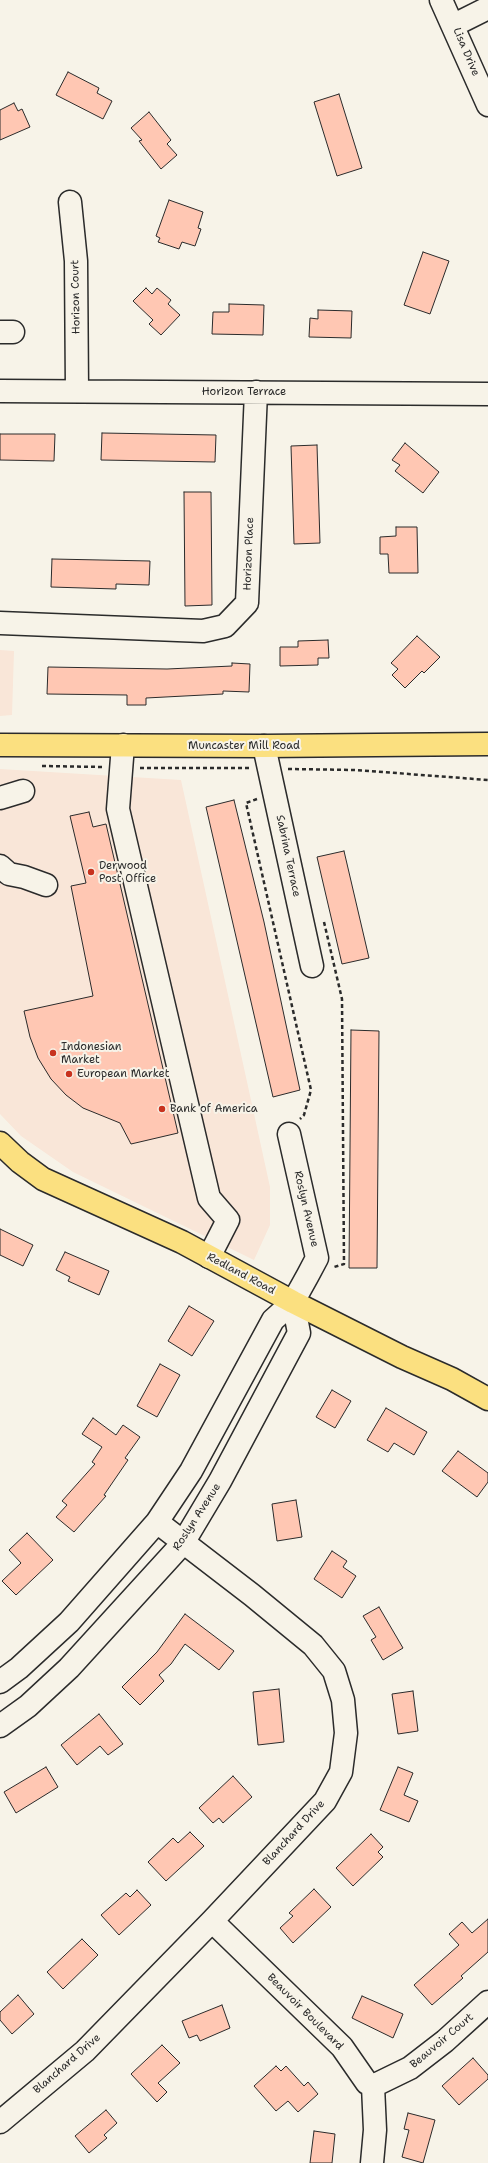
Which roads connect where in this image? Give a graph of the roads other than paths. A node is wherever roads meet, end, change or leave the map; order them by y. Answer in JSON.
{"nodes":[{"id":1,"x":441,"y":0,"type":"edge"},
{"id":2,"x":488,"y":8,"type":"edge"},
{"id":3,"x":454,"y":25,"type":"junction"},
{"id":4,"x":488,"y":105,"type":"edge"},
{"id":5,"x":70,"y":202,"type":"dead end"},
{"id":6,"x":0,"y":391,"type":"edge"},
{"id":7,"x":77,"y":391,"type":"junction"},
{"id":8,"x":256,"y":392,"type":"junction"},
{"id":9,"x":488,"y":394,"type":"edge"},
{"id":10,"x":0,"y":623,"type":"edge"},
{"id":11,"x":488,"y":744,"type":"edge"},
{"id":12,"x":0,"y":745,"type":"edge"},
{"id":13,"x":123,"y":745,"type":"junction"},
{"id":14,"x":264,"y":746,"type":"junction"},
{"id":15,"x":23,"y":791,"type":"dead end"},
{"id":16,"x":0,"y":798,"type":"edge"},
{"id":17,"x":0,"y":866,"type":"edge"},
{"id":18,"x":46,"y":885,"type":"dead end"},
{"id":19,"x":312,"y":966,"type":"dead end"},
{"id":20,"x":289,"y":1134,"type":"road end"},
{"id":21,"x":0,"y":1143,"type":"edge"},
{"id":22,"x":210,"y":1257,"type":"junction"},
{"id":23,"x":293,"y":1302,"type":"junction"},
{"id":24,"x":488,"y":1399,"type":"edge"},
{"id":25,"x":157,"y":1522,"type":"junction"},
{"id":26,"x":183,"y":1543,"type":"junction"},
{"id":27,"x":0,"y":1682,"type":"edge"},
{"id":28,"x":0,"y":1726,"type":"edge"},
{"id":29,"x":212,"y":1921,"type":"junction"},
{"id":30,"x":488,"y":2002,"type":"edge"},
{"id":31,"x":373,"y":2086,"type":"junction"},
{"id":32,"x":0,"y":2122,"type":"edge"},
{"id":33,"x":372,"y":2163,"type":"edge"}],
"edges":[{"from":1,"to":3,"type":"street","name":"Lisa Drive"},
{"from":2,"to":3,"type":"street"},
{"from":3,"to":4,"type":"street","name":"Lisa Drive"},
{"from":5,"to":7,"type":"street","name":"Horizon Court"},
{"from":6,"to":7,"type":"street","name":"Horizon Terrace"},
{"from":7,"to":8,"type":"street","name":"Horizon Terrace"},
{"from":8,"to":9,"type":"street","name":"Horizon Terrace"},
{"from":8,"to":10,"type":"street","name":"Horizon Place"},
{"from":11,"to":14,"type":"main road","name":"Muncaster Mill Road"},
{"from":12,"to":13,"type":"main road","name":"Muncaster Mill Road"},
{"from":13,"to":14,"type":"main road","name":"Muncaster Mill Road"},
{"from":13,"to":22,"type":"street"},
{"from":14,"to":19,"type":"street","name":"Sabrina Terrace"},
{"from":15,"to":16,"type":"street"},
{"from":17,"to":18,"type":"street"},
{"from":20,"to":23,"type":"street","name":"Roslyn Avenue"},
{"from":21,"to":22,"type":"main road","name":"Redland Road"},
{"from":22,"to":23,"type":"main road","name":"Redland Road"},
{"from":23,"to":24,"type":"main road","name":"Redland Road"},
{"from":23,"to":25,"type":"street","name":"Roslyn Avenue"},
{"from":23,"to":26,"type":"street","name":"Roslyn Avenue"},
{"from":25,"to":26,"type":"street","name":"Blanchard Drive"},
{"from":25,"to":27,"type":"street","name":"Roslyn Avenue"},
{"from":26,"to":28,"type":"street","name":"Roslyn Avenue"},
{"from":26,"to":29,"type":"street","name":"Blanchard Drive"},
{"from":29,"to":31,"type":"street","name":"Beauvoir Boulevard"},
{"from":29,"to":32,"type":"street","name":"Blanchard Drive"},
{"from":30,"to":31,"type":"street","name":"Beauvoir Court"},
{"from":31,"to":33,"type":"street"}]}
